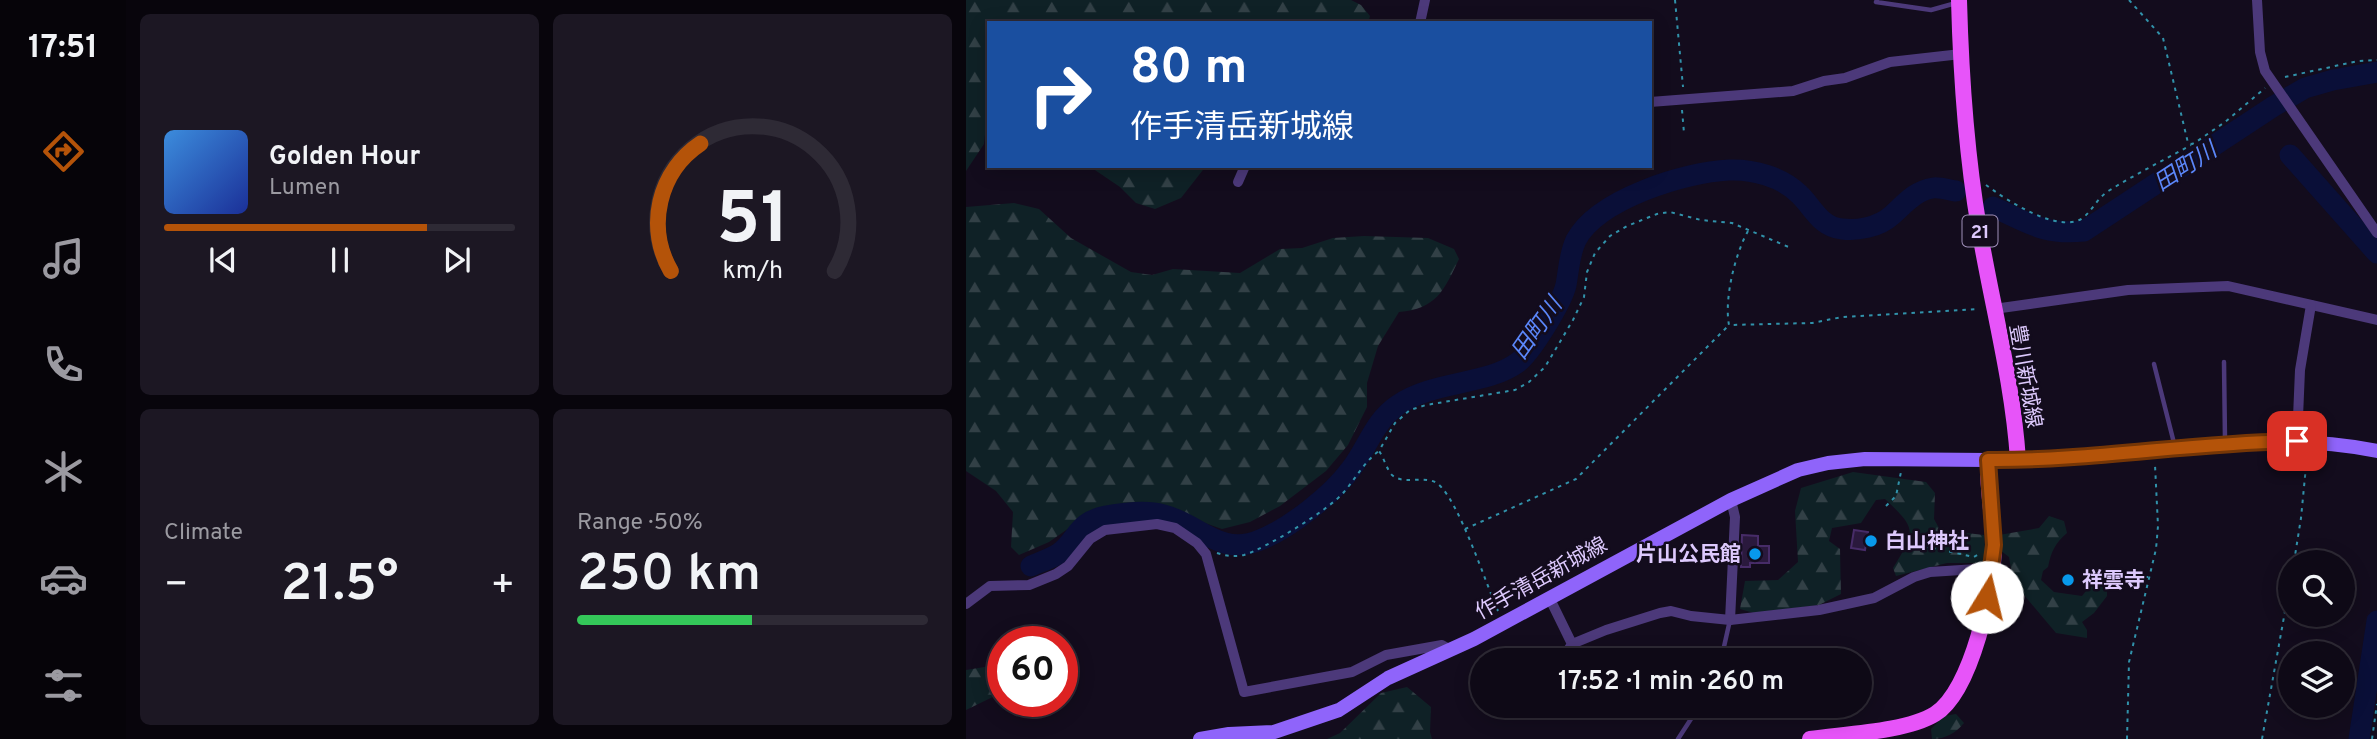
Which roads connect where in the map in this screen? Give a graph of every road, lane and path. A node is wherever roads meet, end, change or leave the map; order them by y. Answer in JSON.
{"nodes":[{"id":1,"x":1425,"y":0,"type":"edge"},
{"id":2,"x":1675,"y":0,"type":"edge"},
{"id":3,"x":1877,"y":0,"type":"edge"},
{"id":4,"x":2129,"y":0,"type":"edge"},
{"id":5,"x":2257,"y":0,"type":"edge"},
{"id":6,"x":1959,"y":1,"type":"edge"},
{"id":7,"x":1420,"y":21,"type":"edge"},
{"id":8,"x":1961,"y":54,"type":"junction"},
{"id":9,"x":2377,"y":60,"type":"edge"},
{"id":10,"x":2275,"y":87,"type":"junction"},
{"id":11,"x":1684,"y":99,"type":"junction"},
{"id":12,"x":1652,"y":102,"type":"edge"},
{"id":13,"x":1684,"y":134,"type":"dead end"},
{"id":14,"x":2192,"y":144,"type":"junction"},
{"id":15,"x":1244,"y":168,"type":"edge"},
{"id":16,"x":1970,"y":173,"type":"junction"},
{"id":17,"x":1238,"y":182,"type":"dead end"},
{"id":18,"x":1749,"y":230,"type":"junction"},
{"id":19,"x":2377,"y":233,"type":"edge"},
{"id":20,"x":1791,"y":247,"type":"dead end"},
{"id":21,"x":2311,"y":305,"type":"junction"},
{"id":22,"x":1994,"y":309,"type":"junction"},
{"id":23,"x":2377,"y":320,"type":"edge"},
{"id":24,"x":1729,"y":325,"type":"junction"},
{"id":25,"x":2224,"y":362,"type":"dead end"},
{"id":26,"x":2154,"y":364,"type":"dead end"},
{"id":27,"x":2303,"y":441,"type":"junction"},
{"id":28,"x":2225,"y":442,"type":"junction"},
{"id":29,"x":2176,"y":448,"type":"junction"},
{"id":30,"x":2154,"y":450,"type":"junction"},
{"id":31,"x":1379,"y":452,"type":"junction"},
{"id":32,"x":2377,"y":452,"type":"edge"},
{"id":33,"x":1901,"y":457,"type":"junction"},
{"id":34,"x":1988,"y":460,"type":"junction"},
{"id":35,"x":2018,"y":460,"type":"junction"},
{"id":36,"x":1731,"y":500,"type":"junction"},
{"id":37,"x":1886,"y":506,"type":"dead end"},
{"id":38,"x":1464,"y":530,"type":"junction"},
{"id":39,"x":1916,"y":544,"type":"dead end"},
{"id":40,"x":1994,"y":545,"type":"junction"},
{"id":41,"x":2296,"y":550,"type":"edge"},
{"id":42,"x":1206,"y":554,"type":"junction"},
{"id":43,"x":1993,"y":568,"type":"junction"},
{"id":44,"x":2095,"y":577,"type":"dead end"},
{"id":45,"x":2149,"y":577,"type":"junction"},
{"id":46,"x":1549,"y":597,"type":"junction"},
{"id":47,"x":966,"y":604,"type":"edge"},
{"id":48,"x":1730,"y":620,"type":"junction"},
{"id":49,"x":1507,"y":622,"type":"junction"},
{"id":50,"x":2282,"y":627,"type":"edge"},
{"id":51,"x":1572,"y":644,"type":"junction"},
{"id":52,"x":1570,"y":648,"type":"edge"},
{"id":53,"x":1724,"y":648,"type":"edge"},
{"id":54,"x":1451,"y":650,"type":"junction"},
{"id":55,"x":2377,"y":704,"type":"edge"},
{"id":56,"x":1692,"y":718,"type":"edge"},
{"id":57,"x":1200,"y":739,"type":"edge"},
{"id":58,"x":1678,"y":739,"type":"edge"},
{"id":59,"x":1810,"y":739,"type":"edge"},
{"id":60,"x":2127,"y":739,"type":"edge"},
{"id":61,"x":2262,"y":739,"type":"edge"},
{"id":62,"x":2372,"y":739,"type":"edge"}],
"edges":[{"from":1,"to":7,"type":"street"},
{"from":2,"to":11,"type":"path"},
{"from":3,"to":6,"type":"lane"},
{"from":4,"to":14,"type":"path"},
{"from":5,"to":10,"type":"street"},
{"from":6,"to":8,"type":"main road","name":"豊川新城線","number":"21"},
{"from":8,"to":11,"type":"street"},
{"from":8,"to":16,"type":"main road","name":"豊川新城線","number":"21"},
{"from":9,"to":10,"type":"path"},
{"from":10,"to":14,"type":"path"},
{"from":10,"to":19,"type":"street"},
{"from":11,"to":12,"type":"street"},
{"from":11,"to":13,"type":"path"},
{"from":14,"to":16,"type":"path"},
{"from":15,"to":17,"type":"street"},
{"from":16,"to":22,"type":"main road","name":"豊川新城線","number":"21"},
{"from":18,"to":20,"type":"path"},
{"from":18,"to":24,"type":"path"},
{"from":18,"to":31,"type":"path"},
{"from":21,"to":22,"type":"street"},
{"from":21,"to":23,"type":"street"},
{"from":21,"to":27,"type":"street"},
{"from":22,"to":24,"type":"path"},
{"from":22,"to":35,"type":"main road","name":"豊川新城線","number":"21"},
{"from":24,"to":38,"type":"path"},
{"from":25,"to":28,"type":"lane"},
{"from":26,"to":29,"type":"lane"},
{"from":27,"to":28,"type":"main road"},
{"from":27,"to":32,"type":"main road"},
{"from":27,"to":41,"type":"path"},
{"from":28,"to":29,"type":"main road"},
{"from":29,"to":30,"type":"main road"},
{"from":30,"to":35,"type":"main road"},
{"from":30,"to":45,"type":"path"},
{"from":31,"to":38,"type":"path"},
{"from":31,"to":42,"type":"path"},
{"from":33,"to":34,"type":"main road","name":"作手清岳新城線"},
{"from":33,"to":36,"type":"main road","name":"作手清岳新城線"},
{"from":33,"to":37,"type":"path"},
{"from":34,"to":35,"type":"main road","name":"豊川新城線"},
{"from":34,"to":40,"type":"main road"},
{"from":36,"to":46,"type":"main road","name":"作手清岳新城線"},
{"from":36,"to":48,"type":"street"},
{"from":38,"to":49,"type":"path"},
{"from":39,"to":40,"type":"path"},
{"from":40,"to":43,"type":"main road"},
{"from":42,"to":47,"type":"street"},
{"from":42,"to":54,"type":"street"},
{"from":43,"to":48,"type":"street"},
{"from":43,"to":59,"type":"main road"},
{"from":44,"to":45,"type":"path"},
{"from":45,"to":60,"type":"path"},
{"from":46,"to":49,"type":"main road","name":"作手清岳新城線"},
{"from":46,"to":51,"type":"street"},
{"from":48,"to":51,"type":"street"},
{"from":48,"to":53,"type":"lane"},
{"from":49,"to":54,"type":"main road","name":"作手清岳新城線"},
{"from":50,"to":61,"type":"path"},
{"from":51,"to":52,"type":"street"},
{"from":54,"to":57,"type":"main road","name":"作手清岳新城線"},
{"from":55,"to":62,"type":"path"},
{"from":56,"to":58,"type":"lane"}]}
